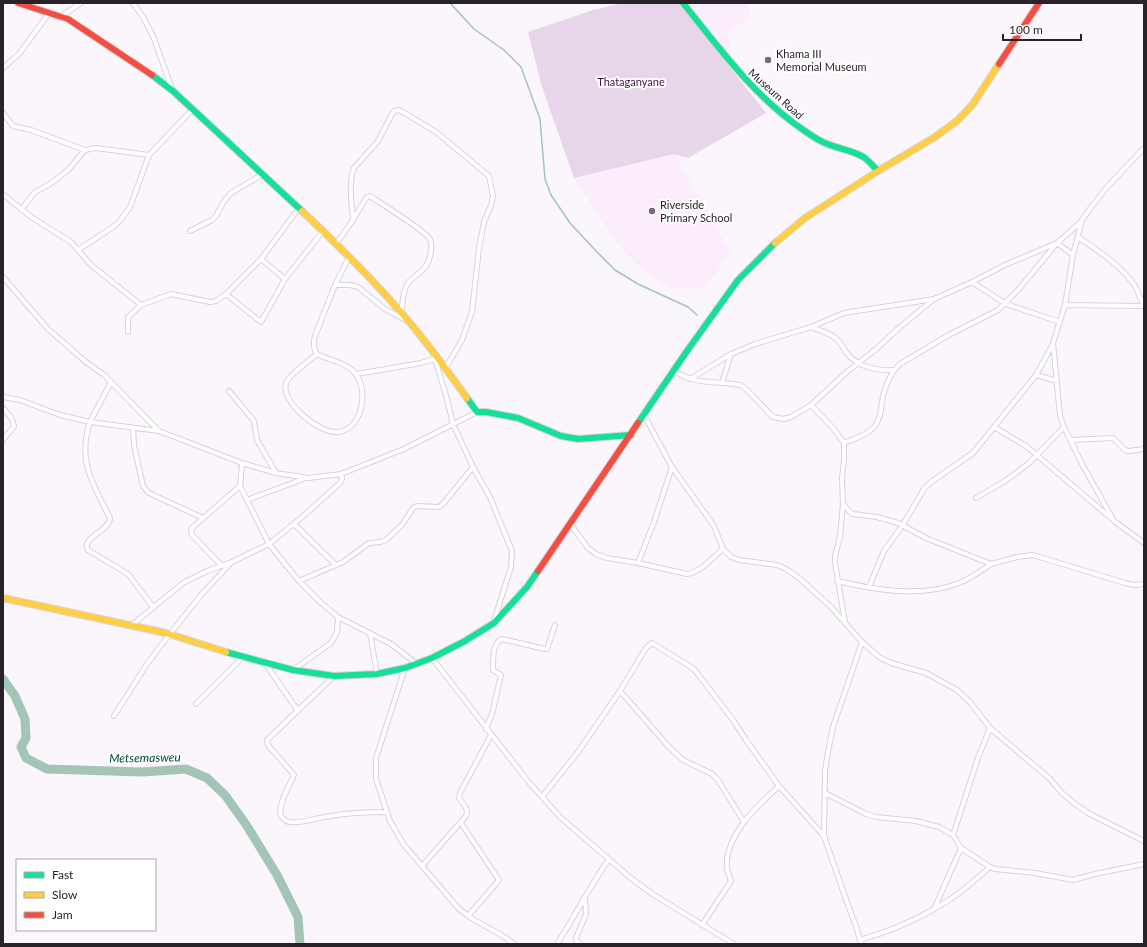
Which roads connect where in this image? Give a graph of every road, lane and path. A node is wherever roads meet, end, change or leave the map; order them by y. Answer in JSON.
{"nodes":[{"id":1,"x":18,"y":3,"type":"edge"},
{"id":2,"x":81,"y":3,"type":"edge"},
{"id":3,"x":133,"y":3,"type":"edge"},
{"id":4,"x":683,"y":3,"type":"edge"},
{"id":5,"x":1039,"y":3,"type":"edge"},
{"id":6,"x":49,"y":14,"type":"junction"},
{"id":7,"x":60,"y":17,"type":"junction"},
{"id":8,"x":3,"y":68,"type":"edge"},
{"id":9,"x":173,"y":91,"type":"junction"},
{"id":10,"x":192,"y":110,"type":"junction"},
{"id":11,"x":3,"y":113,"type":"edge"},
{"id":12,"x":1144,"y":148,"type":"edge"},
{"id":13,"x":85,"y":150,"type":"junction"},
{"id":14,"x":149,"y":156,"type":"junction"},
{"id":15,"x":878,"y":171,"type":"junction"},
{"id":16,"x":263,"y":174,"type":"junction"},
{"id":17,"x":3,"y":194,"type":"edge"},
{"id":18,"x":299,"y":208,"type":"junction"},
{"id":19,"x":21,"y":210,"type":"junction"},
{"id":20,"x":353,"y":219,"type":"junction"},
{"id":21,"x":1082,"y":220,"type":"junction"},
{"id":22,"x":190,"y":231,"type":"dead end"},
{"id":23,"x":323,"y":231,"type":"junction"},
{"id":24,"x":1078,"y":237,"type":"junction"},
{"id":25,"x":1057,"y":243,"type":"junction"},
{"id":26,"x":336,"y":244,"type":"junction"},
{"id":27,"x":78,"y":250,"type":"junction"},
{"id":28,"x":1073,"y":255,"type":"junction"},
{"id":29,"x":349,"y":257,"type":"junction"},
{"id":30,"x":261,"y":259,"type":"junction"},
{"id":31,"x":3,"y":277,"type":"edge"},
{"id":32,"x":285,"y":279,"type":"junction"},
{"id":33,"x":972,"y":282,"type":"junction"},
{"id":34,"x":335,"y":285,"type":"junction"},
{"id":35,"x":226,"y":294,"type":"junction"},
{"id":36,"x":934,"y":299,"type":"junction"},
{"id":37,"x":1006,"y":304,"type":"junction"},
{"id":38,"x":141,"y":305,"type":"junction"},
{"id":39,"x":1065,"y":305,"type":"junction"},
{"id":40,"x":401,"y":313,"type":"junction"},
{"id":41,"x":408,"y":321,"type":"junction"},
{"id":42,"x":1060,"y":322,"type":"junction"},
{"id":43,"x":811,"y":327,"type":"junction"},
{"id":44,"x":128,"y":332,"type":"dead end"},
{"id":45,"x":1053,"y":343,"type":"junction"},
{"id":46,"x":317,"y":354,"type":"junction"},
{"id":47,"x":731,"y":354,"type":"junction"},
{"id":48,"x":436,"y":358,"type":"junction"},
{"id":49,"x":858,"y":364,"type":"junction"},
{"id":50,"x":445,"y":370,"type":"junction"},
{"id":51,"x":894,"y":370,"type":"junction"},
{"id":52,"x":674,"y":371,"type":"junction"},
{"id":53,"x":357,"y":374,"type":"junction"},
{"id":54,"x":1036,"y":375,"type":"junction"},
{"id":55,"x":690,"y":379,"type":"junction"},
{"id":56,"x":1058,"y":381,"type":"junction"},
{"id":57,"x":111,"y":382,"type":"junction"},
{"id":58,"x":722,"y":384,"type":"junction"},
{"id":59,"x":229,"y":391,"type":"dead end"},
{"id":60,"x":3,"y":397,"type":"edge"},
{"id":61,"x":811,"y":405,"type":"junction"},
{"id":62,"x":3,"y":408,"type":"edge"},
{"id":63,"x":477,"y":412,"type":"junction"},
{"id":64,"x":644,"y":415,"type":"junction"},
{"id":65,"x":90,"y":422,"type":"junction"},
{"id":66,"x":453,"y":424,"type":"junction"},
{"id":67,"x":994,"y":427,"type":"junction"},
{"id":68,"x":1064,"y":427,"type":"junction"},
{"id":69,"x":133,"y":428,"type":"junction"},
{"id":70,"x":159,"y":431,"type":"junction"},
{"id":71,"x":630,"y":435,"type":"junction"},
{"id":72,"x":3,"y":440,"type":"edge"},
{"id":73,"x":1070,"y":440,"type":"junction"},
{"id":74,"x":844,"y":442,"type":"junction"},
{"id":75,"x":1144,"y":449,"type":"edge"},
{"id":76,"x":1038,"y":455,"type":"junction"},
{"id":77,"x":242,"y":463,"type":"junction"},
{"id":78,"x":473,"y":467,"type":"junction"},
{"id":79,"x":672,"y":467,"type":"junction"},
{"id":80,"x":276,"y":473,"type":"junction"},
{"id":81,"x":341,"y":474,"type":"junction"},
{"id":82,"x":308,"y":478,"type":"junction"},
{"id":83,"x":240,"y":486,"type":"junction"},
{"id":84,"x":976,"y":498,"type":"dead end"},
{"id":85,"x":246,"y":500,"type":"junction"},
{"id":86,"x":843,"y":504,"type":"junction"},
{"id":87,"x":203,"y":518,"type":"junction"},
{"id":88,"x":1114,"y":521,"type":"junction"},
{"id":89,"x":294,"y":524,"type":"junction"},
{"id":90,"x":570,"y":525,"type":"junction"},
{"id":91,"x":902,"y":526,"type":"junction"},
{"id":92,"x":1144,"y":543,"type":"edge"},
{"id":93,"x":269,"y":544,"type":"junction"},
{"id":94,"x":723,"y":549,"type":"junction"},
{"id":95,"x":232,"y":562,"type":"junction"},
{"id":96,"x":638,"y":563,"type":"junction"},
{"id":97,"x":991,"y":564,"type":"junction"},
{"id":98,"x":336,"y":565,"type":"junction"},
{"id":99,"x":222,"y":566,"type":"junction"},
{"id":100,"x":299,"y":581,"type":"junction"},
{"id":101,"x":837,"y":581,"type":"junction"},
{"id":102,"x":1144,"y":584,"type":"edge"},
{"id":103,"x":869,"y":587,"type":"junction"},
{"id":104,"x":3,"y":598,"type":"edge"},
{"id":105,"x":152,"y":607,"type":"junction"},
{"id":106,"x":338,"y":617,"type":"junction"},
{"id":107,"x":494,"y":623,"type":"junction"},
{"id":108,"x":845,"y":623,"type":"junction"},
{"id":109,"x":132,"y":625,"type":"junction"},
{"id":110,"x":556,"y":625,"type":"dead end"},
{"id":111,"x":370,"y":633,"type":"junction"},
{"id":112,"x":171,"y":634,"type":"junction"},
{"id":113,"x":862,"y":642,"type":"junction"},
{"id":114,"x":243,"y":656,"type":"junction"},
{"id":115,"x":432,"y":658,"type":"junction"},
{"id":116,"x":265,"y":662,"type":"junction"},
{"id":117,"x":417,"y":664,"type":"junction"},
{"id":118,"x":405,"y":668,"type":"junction"},
{"id":119,"x":293,"y":670,"type":"junction"},
{"id":120,"x":376,"y":674,"type":"junction"},
{"id":121,"x":334,"y":676,"type":"junction"},
{"id":122,"x":620,"y":692,"type":"junction"},
{"id":123,"x":196,"y":704,"type":"dead end"},
{"id":124,"x":298,"y":711,"type":"junction"},
{"id":125,"x":114,"y":716,"type":"dead end"},
{"id":126,"x":990,"y":728,"type":"junction"},
{"id":127,"x":486,"y":729,"type":"junction"},
{"id":128,"x":491,"y":735,"type":"junction"},
{"id":129,"x":780,"y":786,"type":"junction"},
{"id":130,"x":824,"y":793,"type":"junction"},
{"id":131,"x":542,"y":797,"type":"junction"},
{"id":132,"x":386,"y":812,"type":"junction"},
{"id":133,"x":744,"y":822,"type":"junction"},
{"id":134,"x":461,"y":823,"type":"junction"},
{"id":135,"x":953,"y":835,"type":"junction"},
{"id":136,"x":824,"y":836,"type":"junction"},
{"id":137,"x":1144,"y":841,"type":"edge"},
{"id":138,"x":961,"y":848,"type":"junction"},
{"id":139,"x":609,"y":859,"type":"junction"},
{"id":140,"x":1144,"y":864,"type":"edge"},
{"id":141,"x":422,"y":866,"type":"junction"},
{"id":142,"x":990,"y":867,"type":"junction"},
{"id":143,"x":585,"y":898,"type":"junction"},
{"id":144,"x":934,"y":909,"type":"junction"},
{"id":145,"x":468,"y":916,"type":"junction"},
{"id":146,"x":702,"y":925,"type":"junction"},
{"id":147,"x":860,"y":942,"type":"edge"},
{"id":148,"x":514,"y":944,"type":"edge"},
{"id":149,"x":556,"y":944,"type":"edge"},
{"id":150,"x":580,"y":944,"type":"edge"},
{"id":151,"x":734,"y":944,"type":"edge"}],
"edges":[{"from":1,"to":6,"type":"street"},
{"from":2,"to":7,"type":"street"},
{"from":3,"to":9,"type":"street"},
{"from":4,"to":15,"type":"street","name":"Museum Road"},
{"from":5,"to":15,"type":"street"},
{"from":6,"to":7,"type":"street"},
{"from":6,"to":8,"type":"street"},
{"from":7,"to":9,"type":"street"},
{"from":9,"to":10,"type":"street"},
{"from":10,"to":14,"type":"street"},
{"from":10,"to":16,"type":"street"},
{"from":11,"to":13,"type":"street"},
{"from":12,"to":21,"type":"street"},
{"from":13,"to":14,"type":"street"},
{"from":13,"to":19,"type":"street"},
{"from":14,"to":27,"type":"street"},
{"from":15,"to":52,"type":"street"},
{"from":16,"to":18,"type":"street"},
{"from":16,"to":22,"type":"street"},
{"from":17,"to":19,"type":"street"},
{"from":18,"to":23,"type":"street"},
{"from":18,"to":30,"type":"street"},
{"from":19,"to":27,"type":"street"},
{"from":20,"to":26,"type":"street"},
{"from":20,"to":40,"type":"street"},
{"from":20,"to":50,"type":"street"},
{"from":21,"to":24,"type":"street"},
{"from":21,"to":25,"type":"street"},
{"from":23,"to":26,"type":"street"},
{"from":23,"to":32,"type":"street"},
{"from":24,"to":28,"type":"street"},
{"from":24,"to":39,"type":"street"},
{"from":25,"to":28,"type":"street"},
{"from":25,"to":33,"type":"street"},
{"from":25,"to":37,"type":"street"},
{"from":26,"to":29,"type":"street"},
{"from":27,"to":38,"type":"street"},
{"from":28,"to":39,"type":"street"},
{"from":29,"to":34,"type":"street"},
{"from":29,"to":40,"type":"street"},
{"from":30,"to":32,"type":"street"},
{"from":30,"to":35,"type":"street"},
{"from":31,"to":57,"type":"street"},
{"from":32,"to":35,"type":"street"},
{"from":33,"to":36,"type":"street"},
{"from":33,"to":37,"type":"street"},
{"from":34,"to":41,"type":"street"},
{"from":34,"to":46,"type":"street"},
{"from":35,"to":38,"type":"street"},
{"from":36,"to":43,"type":"street"},
{"from":36,"to":49,"type":"street"},
{"from":37,"to":42,"type":"street"},
{"from":37,"to":51,"type":"street"},
{"from":38,"to":44,"type":"street"},
{"from":39,"to":42,"type":"street"},
{"from":40,"to":41,"type":"street"},
{"from":41,"to":48,"type":"street"},
{"from":42,"to":45,"type":"street"},
{"from":43,"to":47,"type":"street"},
{"from":43,"to":49,"type":"street"},
{"from":45,"to":54,"type":"street"},
{"from":45,"to":56,"type":"street"},
{"from":46,"to":53,"type":"street"},
{"from":46,"to":53,"type":"street"},
{"from":47,"to":55,"type":"street"},
{"from":47,"to":58,"type":"street"},
{"from":48,"to":50,"type":"street"},
{"from":48,"to":53,"type":"street"},
{"from":48,"to":66,"type":"street"},
{"from":49,"to":51,"type":"street"},
{"from":49,"to":61,"type":"street"},
{"from":50,"to":63,"type":"street"},
{"from":51,"to":74,"type":"street"},
{"from":52,"to":55,"type":"street"},
{"from":52,"to":64,"type":"street"},
{"from":54,"to":56,"type":"street"},
{"from":54,"to":67,"type":"street"},
{"from":55,"to":58,"type":"street"},
{"from":56,"to":68,"type":"street"},
{"from":57,"to":65,"type":"street"},
{"from":57,"to":70,"type":"street"},
{"from":58,"to":61,"type":"street"},
{"from":59,"to":80,"type":"street"},
{"from":60,"to":65,"type":"street"},
{"from":61,"to":74,"type":"street"},
{"from":62,"to":72,"type":"street"},
{"from":63,"to":66,"type":"street"},
{"from":63,"to":71,"type":"street"},
{"from":64,"to":71,"type":"street"},
{"from":64,"to":79,"type":"street"},
{"from":65,"to":69,"type":"street"},
{"from":65,"to":105,"type":"street"},
{"from":66,"to":78,"type":"street"},
{"from":66,"to":81,"type":"street"},
{"from":67,"to":76,"type":"street"},
{"from":67,"to":91,"type":"street"},
{"from":68,"to":73,"type":"street"},
{"from":68,"to":76,"type":"street"},
{"from":69,"to":70,"type":"street"},
{"from":69,"to":87,"type":"street"},
{"from":70,"to":77,"type":"street"},
{"from":71,"to":90,"type":"street"},
{"from":73,"to":75,"type":"street"},
{"from":73,"to":88,"type":"street"},
{"from":74,"to":86,"type":"street"},
{"from":76,"to":84,"type":"street"},
{"from":76,"to":88,"type":"street"},
{"from":77,"to":80,"type":"street"},
{"from":77,"to":83,"type":"street"},
{"from":78,"to":98,"type":"street"},
{"from":78,"to":107,"type":"street"},
{"from":79,"to":94,"type":"street"},
{"from":79,"to":96,"type":"street"},
{"from":80,"to":82,"type":"street"},
{"from":81,"to":82,"type":"street"},
{"from":81,"to":89,"type":"street"},
{"from":82,"to":85,"type":"street"},
{"from":83,"to":85,"type":"street"},
{"from":83,"to":87,"type":"street"},
{"from":85,"to":93,"type":"street"},
{"from":86,"to":91,"type":"street"},
{"from":86,"to":101,"type":"street"},
{"from":87,"to":99,"type":"street"},
{"from":88,"to":92,"type":"street"},
{"from":89,"to":93,"type":"street"},
{"from":89,"to":98,"type":"street"},
{"from":90,"to":96,"type":"street"},
{"from":90,"to":107,"type":"street"},
{"from":91,"to":97,"type":"street"},
{"from":91,"to":103,"type":"street"},
{"from":93,"to":95,"type":"street"},
{"from":93,"to":100,"type":"street"},
{"from":94,"to":96,"type":"street"},
{"from":94,"to":108,"type":"street"},
{"from":95,"to":99,"type":"street"},
{"from":95,"to":112,"type":"street"},
{"from":97,"to":102,"type":"street"},
{"from":97,"to":103,"type":"street"},
{"from":98,"to":100,"type":"street"},
{"from":99,"to":105,"type":"street"},
{"from":100,"to":106,"type":"street"},
{"from":101,"to":103,"type":"street"},
{"from":101,"to":108,"type":"street"},
{"from":104,"to":109,"type":"street"},
{"from":105,"to":109,"type":"street"},
{"from":106,"to":111,"type":"street"},
{"from":106,"to":119,"type":"street"},
{"from":107,"to":115,"type":"street"},
{"from":108,"to":113,"type":"street"},
{"from":109,"to":112,"type":"street"},
{"from":110,"to":127,"type":"street"},
{"from":111,"to":117,"type":"street"},
{"from":111,"to":120,"type":"street"},
{"from":112,"to":114,"type":"street"},
{"from":112,"to":125,"type":"street"},
{"from":113,"to":126,"type":"street"},
{"from":113,"to":130,"type":"street"},
{"from":114,"to":116,"type":"street"},
{"from":114,"to":123,"type":"street"},
{"from":115,"to":117,"type":"street"},
{"from":115,"to":127,"type":"street"},
{"from":116,"to":119,"type":"street"},
{"from":116,"to":124,"type":"street"},
{"from":117,"to":118,"type":"street"},
{"from":118,"to":120,"type":"street"},
{"from":118,"to":132,"type":"street"},
{"from":119,"to":121,"type":"street"},
{"from":120,"to":121,"type":"street"},
{"from":121,"to":124,"type":"street"},
{"from":122,"to":129,"type":"street"},
{"from":122,"to":131,"type":"street"},
{"from":122,"to":133,"type":"street"},
{"from":124,"to":132,"type":"street"},
{"from":126,"to":135,"type":"street"},
{"from":126,"to":137,"type":"street"},
{"from":127,"to":128,"type":"street"},
{"from":128,"to":131,"type":"street"},
{"from":128,"to":134,"type":"street"},
{"from":129,"to":133,"type":"street"},
{"from":129,"to":136,"type":"street"},
{"from":130,"to":135,"type":"street"},
{"from":130,"to":136,"type":"street"},
{"from":131,"to":139,"type":"street"},
{"from":132,"to":141,"type":"street"},
{"from":133,"to":146,"type":"street"},
{"from":134,"to":141,"type":"street"},
{"from":134,"to":145,"type":"street"},
{"from":135,"to":138,"type":"street"},
{"from":136,"to":147,"type":"street"},
{"from":138,"to":142,"type":"street"},
{"from":138,"to":144,"type":"street"},
{"from":139,"to":143,"type":"street"},
{"from":139,"to":146,"type":"street"},
{"from":140,"to":142,"type":"street"},
{"from":141,"to":145,"type":"street"},
{"from":142,"to":144,"type":"street"},
{"from":143,"to":149,"type":"street"},
{"from":143,"to":150,"type":"street"},
{"from":144,"to":147,"type":"street"},
{"from":145,"to":148,"type":"street"},
{"from":146,"to":151,"type":"street"}]}
